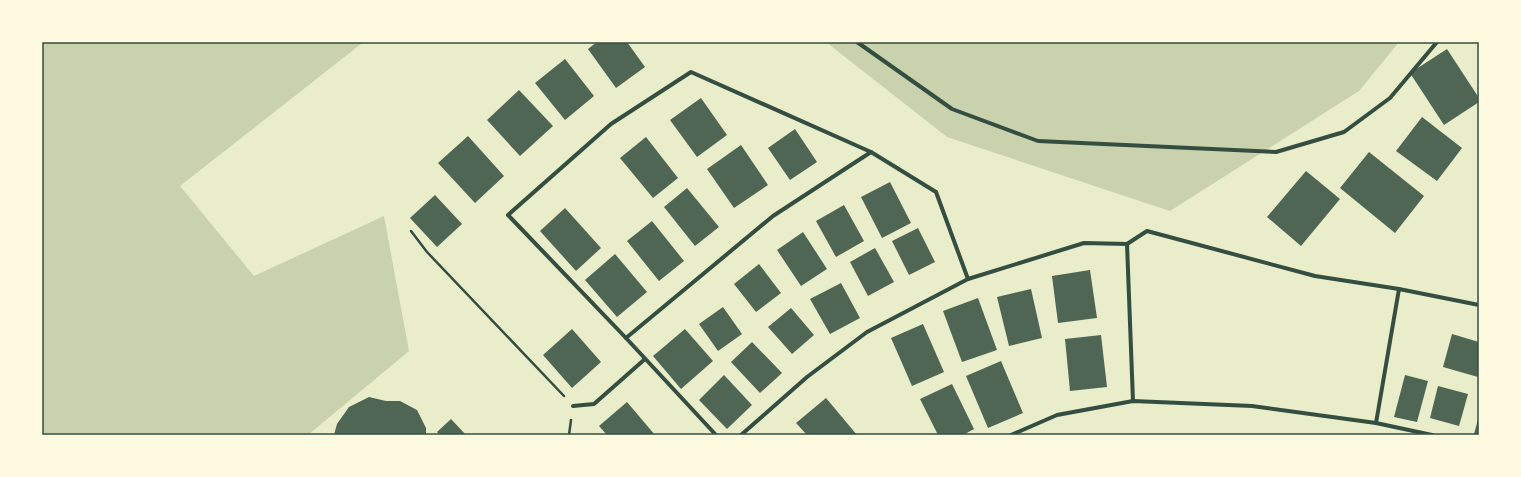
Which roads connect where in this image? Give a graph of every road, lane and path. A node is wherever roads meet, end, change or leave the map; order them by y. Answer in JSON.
{"nodes":[{"id":1,"x":857,"y":42,"type":"edge"},
{"id":2,"x":1437,"y":42,"type":"edge"},
{"id":3,"x":871,"y":152,"type":"junction"},
{"id":4,"x":411,"y":231,"type":"dead end"},
{"id":5,"x":1127,"y":244,"type":"junction"},
{"id":6,"x":968,"y":279,"type":"junction"},
{"id":7,"x":1399,"y":289,"type":"junction"},
{"id":8,"x":1479,"y":305,"type":"edge"},
{"id":9,"x":626,"y":338,"type":"junction"},
{"id":10,"x":645,"y":359,"type":"junction"},
{"id":11,"x":1133,"y":400,"type":"junction"},
{"id":12,"x":573,"y":406,"type":"junction"},
{"id":13,"x":1376,"y":423,"type":"junction"},
{"id":14,"x":569,"y":435,"type":"edge"},
{"id":15,"x":716,"y":435,"type":"edge"},
{"id":16,"x":741,"y":435,"type":"edge"},
{"id":17,"x":1011,"y":435,"type":"edge"},
{"id":18,"x":1432,"y":435,"type":"edge"}],
"edges":[{"from":1,"to":2,"type":"street"},
{"from":3,"to":6,"type":"street"},
{"from":3,"to":9,"type":"street"},
{"from":3,"to":9,"type":"street"},
{"from":4,"to":12,"type":"path"},
{"from":5,"to":6,"type":"street"},
{"from":5,"to":7,"type":"street"},
{"from":5,"to":11,"type":"street"},
{"from":6,"to":16,"type":"street"},
{"from":7,"to":8,"type":"street"},
{"from":7,"to":13,"type":"street"},
{"from":9,"to":10,"type":"street"},
{"from":10,"to":12,"type":"street"},
{"from":10,"to":15,"type":"street"},
{"from":11,"to":13,"type":"street"},
{"from":11,"to":17,"type":"street"},
{"from":12,"to":14,"type":"path"},
{"from":13,"to":18,"type":"street"}]}
